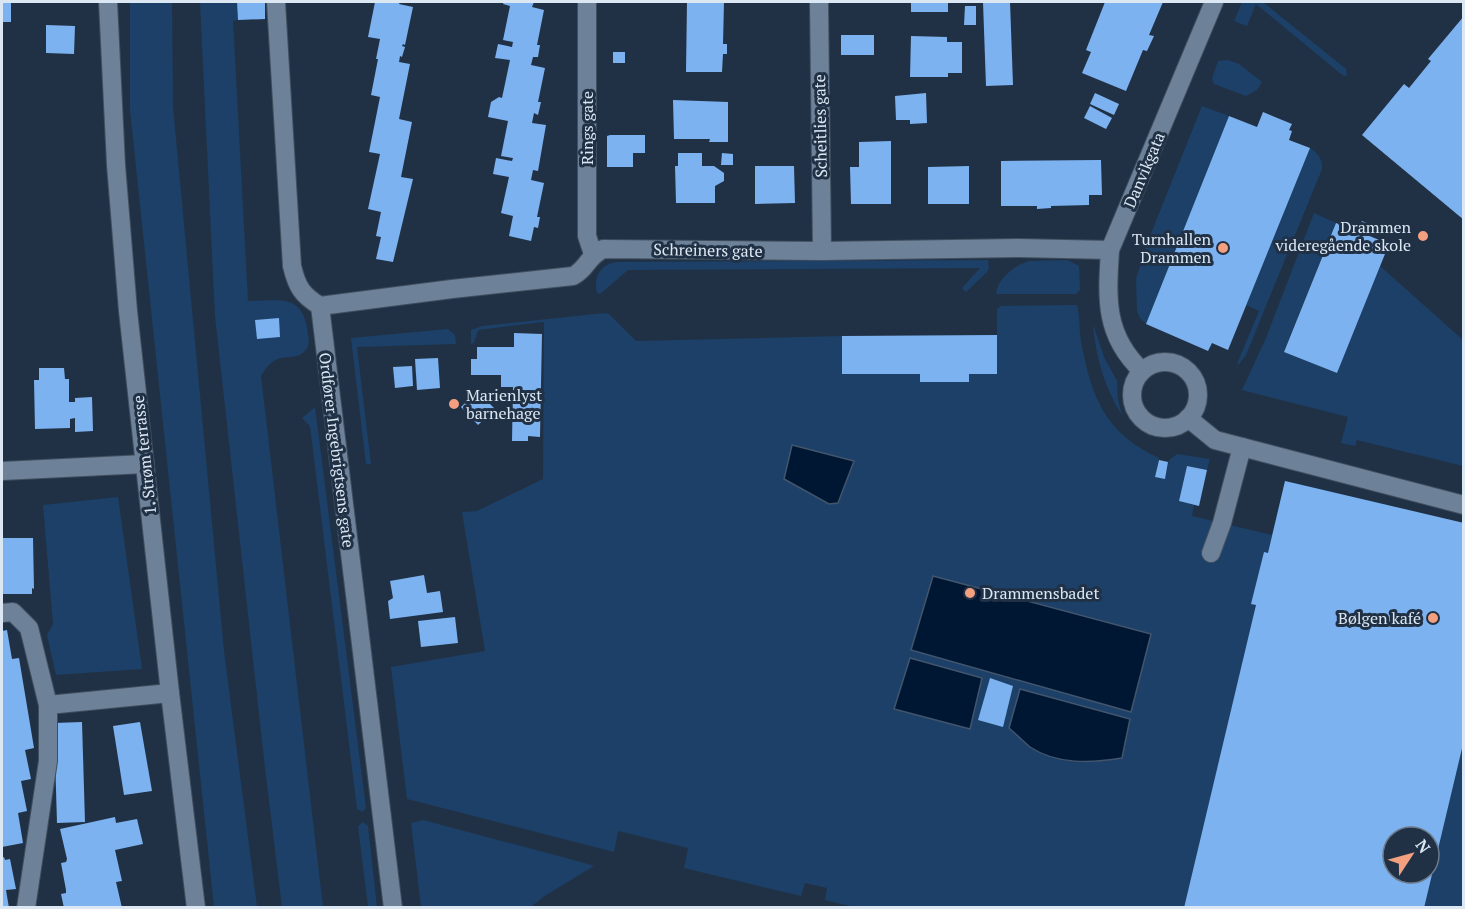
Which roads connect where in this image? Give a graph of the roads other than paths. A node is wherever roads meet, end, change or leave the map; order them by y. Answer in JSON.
{"nodes":[{"id":1,"x":108,"y":2,"type":"edge"},
{"id":2,"x":276,"y":2,"type":"edge"},
{"id":3,"x":587,"y":2,"type":"edge"},
{"id":4,"x":819,"y":2,"type":"edge"},
{"id":5,"x":1214,"y":2,"type":"edge"},
{"id":6,"x":1110,"y":250,"type":"junction"},
{"id":7,"x":822,"y":251,"type":"junction"},
{"id":8,"x":593,"y":254,"type":"junction"},
{"id":9,"x":320,"y":306,"type":"junction"},
{"id":10,"x":1142,"y":371,"type":"junction"},
{"id":11,"x":1188,"y":418,"type":"junction"},
{"id":12,"x":1242,"y":447,"type":"junction"},
{"id":13,"x":145,"y":464,"type":"junction"},
{"id":14,"x":2,"y":471,"type":"edge"},
{"id":15,"x":1464,"y":505,"type":"edge"},
{"id":16,"x":1211,"y":553,"type":"dead end"},
{"id":17,"x":2,"y":613,"type":"edge"},
{"id":18,"x":170,"y":693,"type":"junction"},
{"id":19,"x":48,"y":705,"type":"junction"},
{"id":20,"x":26,"y":908,"type":"edge"},
{"id":21,"x":196,"y":908,"type":"edge"},
{"id":22,"x":393,"y":908,"type":"edge"}],
"edges":[{"from":1,"to":13,"type":"street","name":"1. Strøm terrasse"},
{"from":2,"to":9,"type":"street"},
{"from":3,"to":8,"type":"street","name":"Rings gate"},
{"from":4,"to":7,"type":"street","name":"Scheitlies gate"},
{"from":5,"to":6,"type":"street","name":"Danvikgata"},
{"from":6,"to":7,"type":"street","name":"Schreiners gate"},
{"from":6,"to":10,"type":"street","name":"Danvikgata"},
{"from":7,"to":8,"type":"street","name":"Schreiners gate"},
{"from":8,"to":9,"type":"street"},
{"from":9,"to":22,"type":"street","name":"Ordfører Ingebrigtsens gate"},
{"from":10,"to":11,"type":"street"},
{"from":10,"to":11,"type":"street"},
{"from":11,"to":12,"type":"street"},
{"from":12,"to":15,"type":"street"},
{"from":12,"to":16,"type":"street"},
{"from":13,"to":14,"type":"street"},
{"from":13,"to":18,"type":"street","name":"1. Strøm terrasse"},
{"from":17,"to":19,"type":"street"},
{"from":18,"to":19,"type":"street"},
{"from":18,"to":21,"type":"street","name":"1. Strøm terrasse"},
{"from":19,"to":20,"type":"street"}]}
